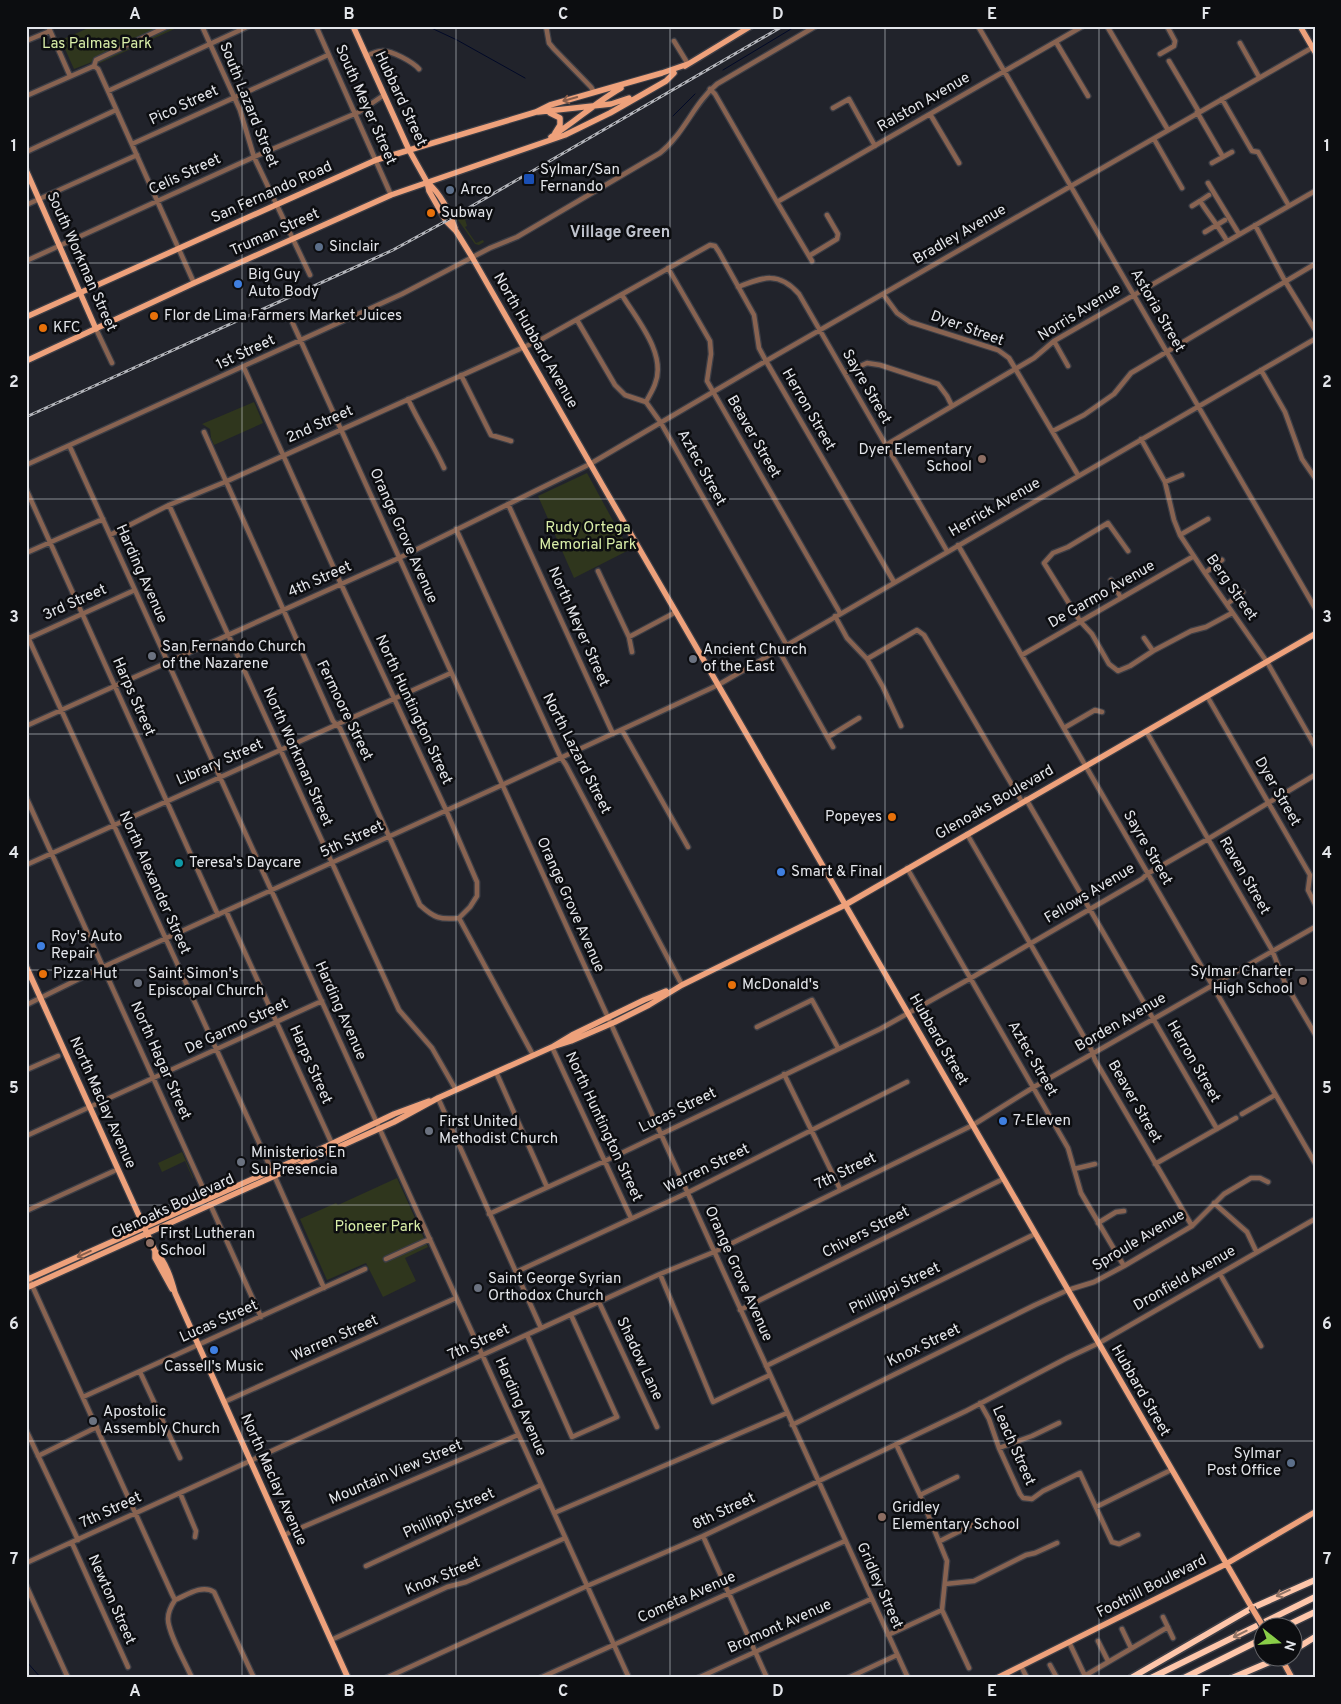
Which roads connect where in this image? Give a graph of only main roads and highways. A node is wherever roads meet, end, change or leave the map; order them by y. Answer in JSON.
{"nodes":[{"id":1,"x":353,"y":26,"type":"edge"},
{"id":2,"x":751,"y":26,"type":"edge"},
{"id":3,"x":1300,"y":26,"type":"edge"},
{"id":4,"x":1314,"y":48,"type":"edge"},
{"id":5,"x":688,"y":64,"type":"junction"},
{"id":6,"x":674,"y":73,"type":"junction"},
{"id":7,"x":634,"y":82,"type":"junction"},
{"id":8,"x":592,"y":107,"type":"junction"},
{"id":9,"x":536,"y":112,"type":"junction"},
{"id":10,"x":548,"y":112,"type":"junction"},
{"id":11,"x":554,"y":135,"type":"junction"},
{"id":12,"x":540,"y":143,"type":"junction"},
{"id":13,"x":409,"y":150,"type":"junction"},
{"id":14,"x":26,"y":170,"type":"edge"},
{"id":15,"x":427,"y":182,"type":"junction"},
{"id":16,"x":449,"y":220,"type":"joint"},
{"id":17,"x":81,"y":293,"type":"junction"},
{"id":18,"x":26,"y":317,"type":"edge"},
{"id":19,"x":96,"y":329,"type":"junction"},
{"id":20,"x":26,"y":361,"type":"edge"},
{"id":21,"x":590,"y":464,"type":"joint"},
{"id":22,"x":1315,"y":634,"type":"edge"},
{"id":23,"x":845,"y":905,"type":"junction"},
{"id":24,"x":26,"y":966,"type":"edge"},
{"id":25,"x":146,"y":1230,"type":"junction"},
{"id":26,"x":28,"y":1283,"type":"edge"},
{"id":27,"x":1315,"y":1512,"type":"edge"},
{"id":28,"x":1226,"y":1564,"type":"junction"},
{"id":29,"x":1315,"y":1580,"type":"edge"},
{"id":30,"x":1315,"y":1598,"type":"edge"},
{"id":31,"x":1252,"y":1608,"type":"junction"},
{"id":32,"x":1257,"y":1616,"type":"edge"},
{"id":33,"x":1315,"y":1637,"type":"edge"},
{"id":34,"x":1254,"y":1643,"type":"edge"},
{"id":35,"x":1304,"y":1644,"type":"edge"},
{"id":36,"x":1261,"y":1666,"type":"edge"},
{"id":37,"x":1286,"y":1666,"type":"edge"},
{"id":38,"x":348,"y":1678,"type":"edge"},
{"id":39,"x":997,"y":1678,"type":"edge"},
{"id":40,"x":1131,"y":1678,"type":"edge"},
{"id":41,"x":1151,"y":1678,"type":"edge"},
{"id":42,"x":1184,"y":1678,"type":"edge"},
{"id":43,"x":1232,"y":1678,"type":"edge"},
{"id":44,"x":1292,"y":1678,"type":"edge"}],
"edges":[{"from":1,"to":13,"type":"main road","name":"Hubbard Street"},
{"from":2,"to":5,"type":"main road","name":"San Fernando Road"},
{"from":3,"to":4,"type":"main road"},
{"from":5,"to":6,"type":"main road","name":"San Fernando Road"},
{"from":5,"to":7,"type":"main road","name":"San Fernando Road"},
{"from":6,"to":8,"type":"main road","name":"San Fernando Road"},
{"from":6,"to":12,"type":"main road","name":"Truman Street"},
{"from":7,"to":8,"type":"main road","name":"Truman Street"},
{"from":7,"to":9,"type":"main road","name":"San Fernando Road","one_way":true},
{"from":8,"to":10,"type":"main road","name":"San Fernando Road"},
{"from":8,"to":11,"type":"main road","name":"Truman Street"},
{"from":9,"to":10,"type":"main road","name":"San Fernando Road"},
{"from":9,"to":13,"type":"main road","name":"San Fernando Road"},
{"from":10,"to":11,"type":"main road"},
{"from":11,"to":12,"type":"main road","name":"Truman Street"},
{"from":12,"to":15,"type":"main road","name":"Truman Street"},
{"from":13,"to":15,"type":"main road","name":"Hubbard Street"},
{"from":13,"to":17,"type":"main road","name":"San Fernando Road"},
{"from":14,"to":17,"type":"main road","name":"South Workman Street"},
{"from":15,"to":16,"type":"main road","name":"Hubbard Street"},
{"from":15,"to":19,"type":"main road","name":"Truman Street"},
{"from":16,"to":21,"type":"main road","name":"North Hubbard Avenue"},
{"from":17,"to":18,"type":"main road","name":"San Fernando Road"},
{"from":17,"to":19,"type":"main road","name":"South Workman Street"},
{"from":19,"to":20,"type":"main road","name":"Truman Street"},
{"from":21,"to":23,"type":"main road","name":"Hubbard Street"},
{"from":22,"to":23,"type":"main road","name":"Glenoaks Boulevard"},
{"from":23,"to":25,"type":"main road","name":"Glenoaks Boulevard"},
{"from":23,"to":28,"type":"main road","name":"Hubbard Street"},
{"from":24,"to":25,"type":"main road","name":"North Maclay Avenue"},
{"from":25,"to":26,"type":"main road","name":"Glenoaks Boulevard"},
{"from":25,"to":38,"type":"main road","name":"North Maclay Avenue"},
{"from":27,"to":28,"type":"main road","name":"Foothill Boulevard"},
{"from":28,"to":31,"type":"main road","name":"Hubbard Street"},
{"from":28,"to":39,"type":"main road","name":"Foothill Boulevard"},
{"from":29,"to":31,"type":"highway","one_way":true},
{"from":30,"to":41,"type":"highway","one_way":true},
{"from":31,"to":32,"type":"main road","name":"Hubbard Street","bridge":true},
{"from":31,"to":40,"type":"highway"},
{"from":33,"to":35,"type":"highway"},
{"from":34,"to":42,"type":"highway"},
{"from":36,"to":43,"type":"highway"},
{"from":37,"to":44,"type":"main road"}]}
